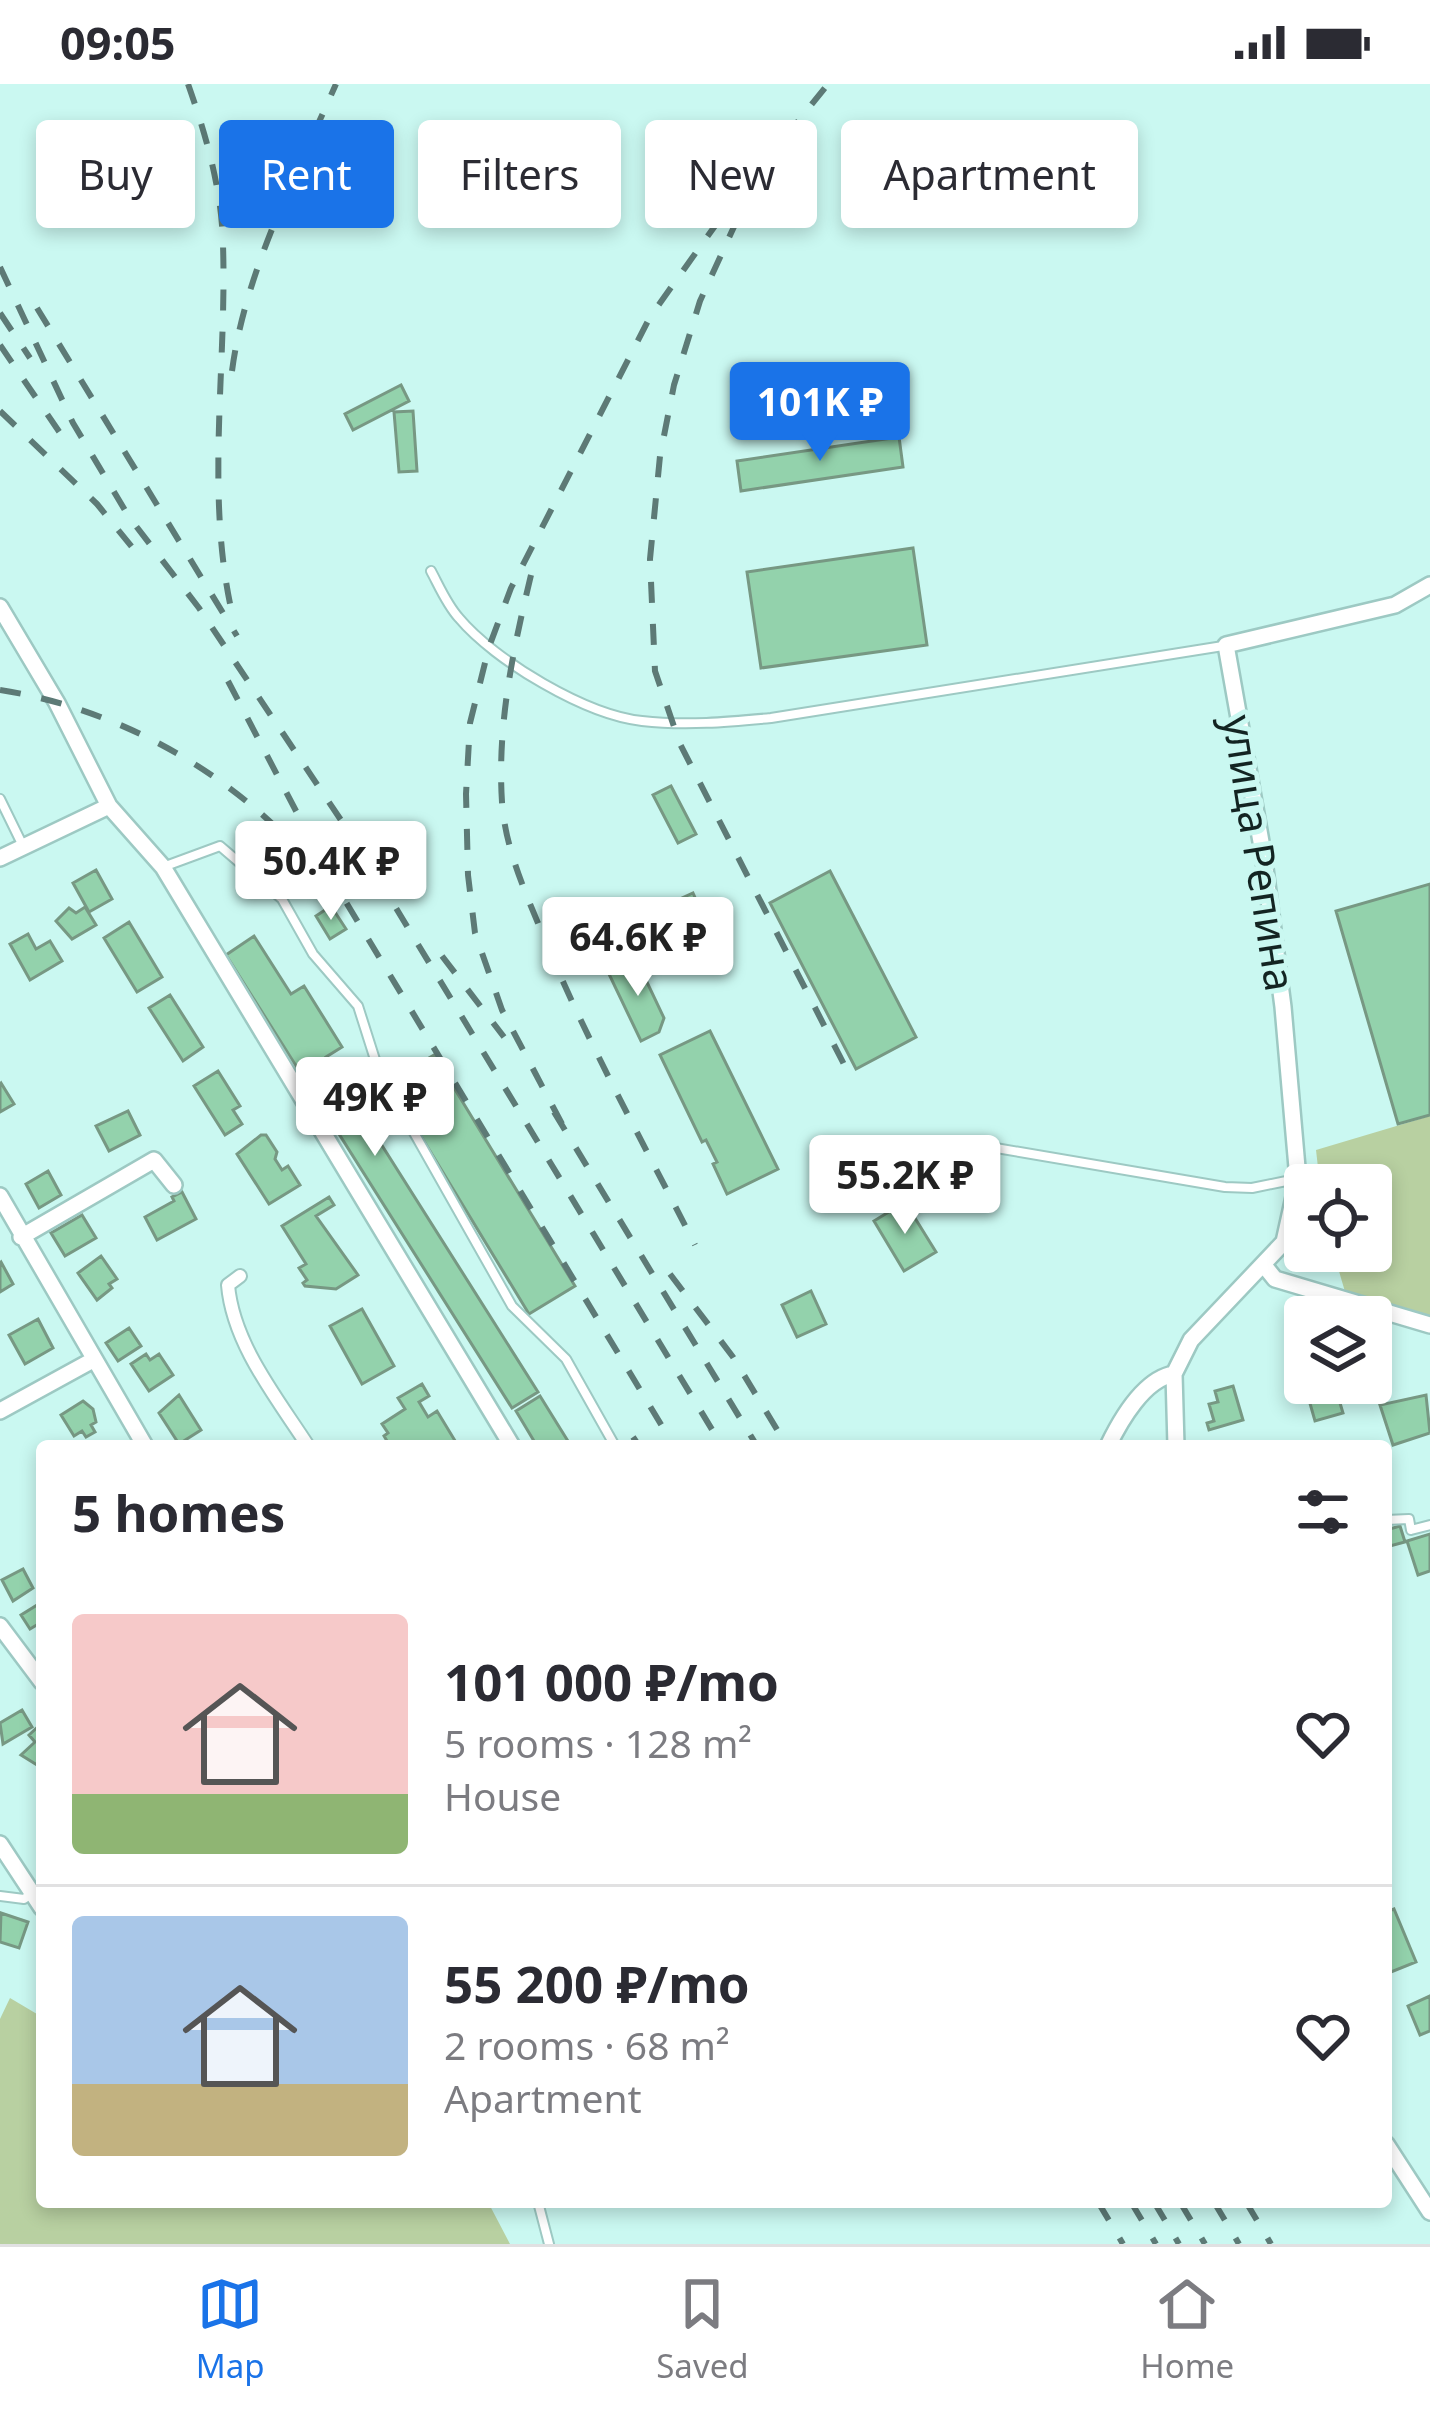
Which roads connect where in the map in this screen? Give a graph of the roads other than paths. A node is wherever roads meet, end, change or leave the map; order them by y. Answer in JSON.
{"nodes":[{"id":1,"x":430,"y":571,"type":"dead end"},
{"id":2,"x":1430,"y":585,"type":"edge"},
{"id":3,"x":0,"y":607,"type":"edge"},
{"id":4,"x":1226,"y":646,"type":"junction"},
{"id":5,"x":0,"y":799,"type":"edge"},
{"id":6,"x":109,"y":806,"type":"junction"},
{"id":7,"x":23,"y":847,"type":"junction"},
{"id":8,"x":0,"y":858,"type":"edge"},
{"id":9,"x":163,"y":867,"type":"junction"},
{"id":10,"x":1297,"y":1164,"type":"edge"},
{"id":11,"x":872,"y":1181,"type":"dead end"},
{"id":12,"x":1284,"y":1182,"type":"edge"},
{"id":13,"x":174,"y":1185,"type":"dead end"},
{"id":14,"x":0,"y":1196,"type":"edge"},
{"id":15,"x":21,"y":1237,"type":"junction"},
{"id":16,"x":1284,"y":1242,"type":"edge"},
{"id":17,"x":1263,"y":1264,"type":"junction"},
{"id":18,"x":240,"y":1276,"type":"dead end"},
{"id":19,"x":1430,"y":1325,"type":"edge"},
{"id":20,"x":92,"y":1360,"type":"junction"},
{"id":21,"x":1174,"y":1374,"type":"junction"},
{"id":22,"x":0,"y":1411,"type":"edge"},
{"id":23,"x":141,"y":1440,"type":"edge"},
{"id":24,"x":304,"y":1440,"type":"edge"},
{"id":25,"x":508,"y":1440,"type":"edge"},
{"id":26,"x":612,"y":1440,"type":"edge"},
{"id":27,"x":1111,"y":1440,"type":"edge"},
{"id":28,"x":1176,"y":1440,"type":"edge"},
{"id":29,"x":1392,"y":1520,"type":"edge"},
{"id":30,"x":1430,"y":1525,"type":"edge"},
{"id":31,"x":0,"y":1626,"type":"edge"},
{"id":32,"x":36,"y":1674,"type":"edge"},
{"id":33,"x":0,"y":1844,"type":"edge"},
{"id":34,"x":31,"y":1894,"type":"junction"},
{"id":35,"x":0,"y":1897,"type":"edge"},
{"id":36,"x":36,"y":1900,"type":"edge"},
{"id":37,"x":1392,"y":2153,"type":"edge"},
{"id":38,"x":540,"y":2208,"type":"edge"},
{"id":39,"x":1430,"y":2212,"type":"edge"},
{"id":40,"x":549,"y":2244,"type":"edge"}],
"edges":[{"from":1,"to":4,"type":"lane"},
{"from":2,"to":4,"type":"street"},
{"from":3,"to":6,"type":"street"},
{"from":4,"to":10,"type":"street","name":"улица Репина"},
{"from":5,"to":7,"type":"lane"},
{"from":6,"to":7,"type":"street"},
{"from":6,"to":9,"type":"street"},
{"from":7,"to":8,"type":"street"},
{"from":9,"to":25,"type":"street"},
{"from":9,"to":26,"type":"lane"},
{"from":11,"to":12,"type":"lane"},
{"from":13,"to":15,"type":"street"},
{"from":14,"to":15,"type":"street"},
{"from":15,"to":20,"type":"street"},
{"from":16,"to":17,"type":"street","name":"улица Репина"},
{"from":17,"to":19,"type":"street"},
{"from":17,"to":21,"type":"street","name":"улица Репина"},
{"from":18,"to":24,"type":"street"},
{"from":20,"to":22,"type":"street"},
{"from":20,"to":23,"type":"street"},
{"from":21,"to":27,"type":"street","name":"улица Репина"},
{"from":21,"to":28,"type":"street"},
{"from":29,"to":30,"type":"lane"},
{"from":31,"to":32,"type":"street"},
{"from":33,"to":34,"type":"street"},
{"from":34,"to":35,"type":"lane"},
{"from":34,"to":36,"type":"street"},
{"from":37,"to":39,"type":"street"},
{"from":38,"to":40,"type":"lane"}]}
